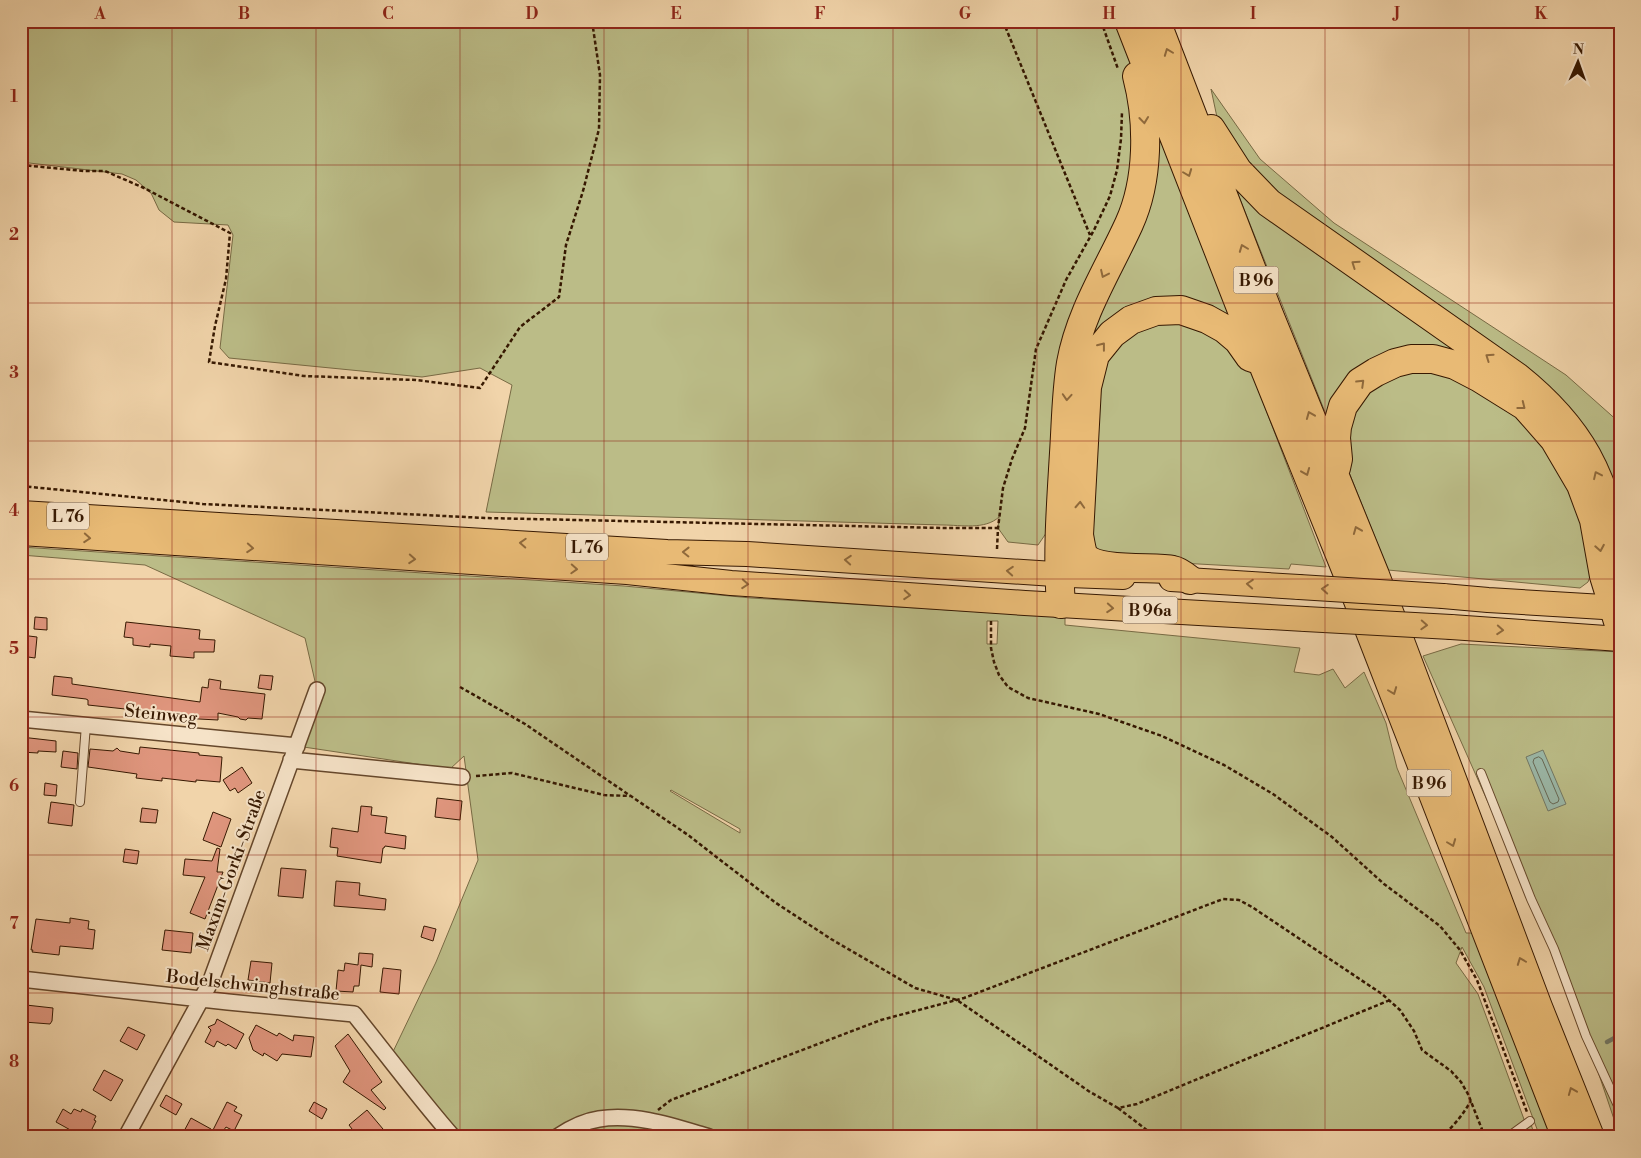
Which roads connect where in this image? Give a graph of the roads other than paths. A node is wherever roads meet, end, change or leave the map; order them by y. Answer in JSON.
{"nodes":[{"id":1,"x":1122,"y":21,"type":"edge"},
{"id":2,"x":1129,"y":21,"type":"edge"},
{"id":3,"x":1156,"y":21,"type":"edge"},
{"id":4,"x":1180,"y":82,"type":"junction"},
{"id":5,"x":1262,"y":362,"type":"junction"},
{"id":6,"x":1334,"y":476,"type":"junction"},
{"id":7,"x":21,"y":512,"type":"edge"},
{"id":8,"x":21,"y":533,"type":"edge"},
{"id":9,"x":1079,"y":535,"type":"junction"},
{"id":10,"x":1620,"y":556,"type":"edge"},
{"id":11,"x":1064,"y":575,"type":"junction"},
{"id":12,"x":1190,"y":580,"type":"junction"},
{"id":13,"x":1061,"y":604,"type":"junction"},
{"id":14,"x":1618,"y":615,"type":"edge"},
{"id":15,"x":1620,"y":639,"type":"edge"},
{"id":16,"x":317,"y":690,"type":"dead end"},
{"id":17,"x":21,"y":719,"type":"edge"},
{"id":18,"x":86,"y":725,"type":"junction"},
{"id":19,"x":297,"y":746,"type":"junction"},
{"id":20,"x":291,"y":760,"type":"junction"},
{"id":21,"x":1481,"y":773,"type":"dead end"},
{"id":22,"x":462,"y":777,"type":"road end"},
{"id":23,"x":80,"y":802,"type":"dead end"},
{"id":24,"x":23,"y":980,"type":"edge"},
{"id":25,"x":201,"y":999,"type":"junction"},
{"id":26,"x":21,"y":1004,"type":"edge"},
{"id":27,"x":1620,"y":1110,"type":"edge"},
{"id":28,"x":1530,"y":1121,"type":"road end"},
{"id":29,"x":126,"y":1137,"type":"edge"},
{"id":30,"x":453,"y":1137,"type":"edge"},
{"id":31,"x":557,"y":1137,"type":"edge"},
{"id":32,"x":710,"y":1137,"type":"edge"},
{"id":33,"x":1508,"y":1137,"type":"edge"},
{"id":34,"x":1566,"y":1137,"type":"edge"},
{"id":35,"x":1590,"y":1137,"type":"edge"}],
"edges":[{"from":1,"to":11,"type":"highway","one_way":true},
{"from":2,"to":5,"type":"highway","number":"B 96","one_way":true},
{"from":4,"to":3,"type":"highway","number":"B 96","one_way":true},
{"from":6,"to":4,"type":"highway","number":"B 96","one_way":true},
{"from":10,"to":4,"type":"highway","one_way":true},
{"from":9,"to":5,"type":"highway","one_way":true},
{"from":5,"to":34,"type":"highway","number":"B 96","one_way":true},
{"from":6,"to":14,"type":"highway","one_way":true},
{"from":35,"to":6,"type":"highway","number":"B 96","one_way":true},
{"from":11,"to":7,"type":"main road","number":"L 76","one_way":true},
{"from":8,"to":13,"type":"main road","number":"L 76","one_way":true},
{"from":9,"to":11,"type":"highway"},
{"from":9,"to":12,"type":"highway"},
{"from":11,"to":12,"type":"main road"},
{"from":11,"to":13,"type":"highway"},
{"from":14,"to":12,"type":"main road","number":"B 96a","one_way":true,"bridge":true},
{"from":13,"to":15,"type":"main road","number":"B 96a","one_way":true,"bridge":true},
{"from":16,"to":19,"type":"street","name":"Maxim-Gorki-Straße"},
{"from":17,"to":18,"type":"street","name":"Steinweg"},
{"from":18,"to":19,"type":"street","name":"Steinweg"},
{"from":18,"to":23,"type":"lane"},
{"from":19,"to":20,"type":"street","name":"Maxim-Gorki-Straße"},
{"from":20,"to":22,"type":"street"},
{"from":20,"to":25,"type":"street","name":"Maxim-Gorki-Straße"},
{"from":21,"to":27,"type":"lane"},
{"from":24,"to":25,"type":"street","name":"Bodelschwinghstraße"},
{"from":24,"to":26,"type":"lane"},
{"from":25,"to":29,"type":"street","name":"Maxim-Gorki-Straße"},
{"from":25,"to":30,"type":"street","name":"Bodelschwinghstraße"},
{"from":28,"to":33,"type":"lane"},
{"from":31,"to":32,"type":"street"}]}
